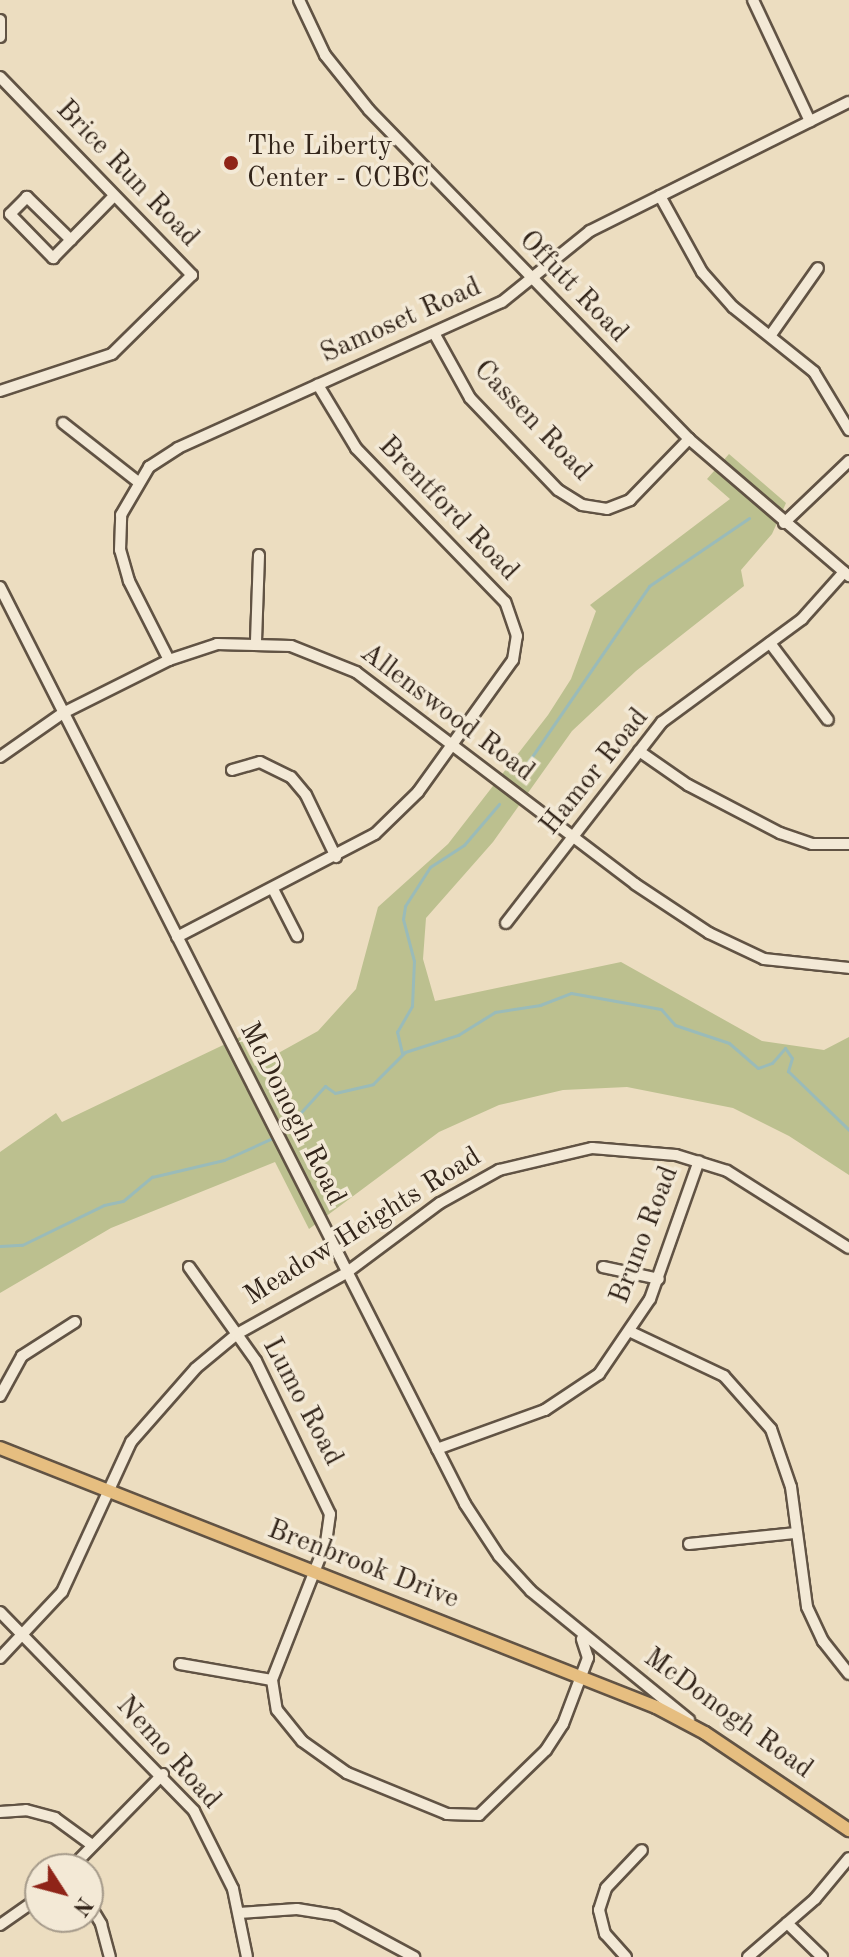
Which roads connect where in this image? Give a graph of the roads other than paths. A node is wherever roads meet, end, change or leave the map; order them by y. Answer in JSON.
{"nodes":[{"id":1,"x":299,"y":0,"type":"edge"},
{"id":2,"x":753,"y":0,"type":"edge"},
{"id":3,"x":0,"y":20,"type":"edge"},
{"id":4,"x":0,"y":37,"type":"edge"},
{"id":5,"x":0,"y":77,"type":"edge"},
{"id":6,"x":849,"y":102,"type":"edge"},
{"id":7,"x":810,"y":121,"type":"junction"},
{"id":8,"x":114,"y":196,"type":"junction"},
{"id":9,"x":660,"y":196,"type":"junction"},
{"id":10,"x":71,"y":240,"type":"junction"},
{"id":11,"x":818,"y":268,"type":"dead end"},
{"id":12,"x":532,"y":279,"type":"junction"},
{"id":13,"x":434,"y":333,"type":"junction"},
{"id":14,"x":770,"y":336,"type":"junction"},
{"id":15,"x":318,"y":385,"type":"junction"},
{"id":16,"x":0,"y":391,"type":"edge"},
{"id":17,"x":63,"y":423,"type":"dead end"},
{"id":18,"x":849,"y":430,"type":"edge"},
{"id":19,"x":689,"y":439,"type":"junction"},
{"id":20,"x":849,"y":461,"type":"edge"},
{"id":21,"x":137,"y":481,"type":"junction"},
{"id":22,"x":784,"y":523,"type":"junction"},
{"id":23,"x":259,"y":555,"type":"dead end"},
{"id":24,"x":846,"y":574,"type":"edge"},
{"id":25,"x":0,"y":587,"type":"edge"},
{"id":26,"x":256,"y":641,"type":"junction"},
{"id":27,"x":770,"y":643,"type":"junction"},
{"id":28,"x":169,"y":660,"type":"junction"},
{"id":29,"x":63,"y":713,"type":"junction"},
{"id":30,"x":828,"y":720,"type":"dead end"},
{"id":31,"x":453,"y":746,"type":"junction"},
{"id":32,"x":639,"y":751,"type":"junction"},
{"id":33,"x":0,"y":757,"type":"edge"},
{"id":34,"x":232,"y":770,"type":"dead end"},
{"id":35,"x":572,"y":837,"type":"junction"},
{"id":36,"x":849,"y":844,"type":"edge"},
{"id":37,"x":336,"y":857,"type":"junction"},
{"id":38,"x":273,"y":889,"type":"junction"},
{"id":39,"x":506,"y":923,"type":"dead end"},
{"id":40,"x":297,"y":936,"type":"dead end"},
{"id":41,"x":177,"y":937,"type":"junction"},
{"id":42,"x":849,"y":968,"type":"edge"},
{"id":43,"x":699,"y":1161,"type":"junction"},
{"id":44,"x":849,"y":1248,"type":"edge"},
{"id":45,"x":189,"y":1267,"type":"dead end"},
{"id":46,"x":603,"y":1267,"type":"dead end"},
{"id":47,"x":346,"y":1273,"type":"junction"},
{"id":48,"x":659,"y":1279,"type":"junction"},
{"id":49,"x":75,"y":1322,"type":"dead end"},
{"id":50,"x":631,"y":1332,"type":"junction"},
{"id":51,"x":237,"y":1334,"type":"junction"},
{"id":52,"x":0,"y":1396,"type":"edge"},
{"id":53,"x":0,"y":1448,"type":"edge"},
{"id":54,"x":437,"y":1449,"type":"junction"},
{"id":55,"x":108,"y":1490,"type":"junction"},
{"id":56,"x":796,"y":1533,"type":"junction"},
{"id":57,"x":689,"y":1544,"type":"dead end"},
{"id":58,"x":314,"y":1572,"type":"junction"},
{"id":59,"x":0,"y":1612,"type":"edge"},
{"id":60,"x":23,"y":1636,"type":"junction"},
{"id":61,"x":581,"y":1636,"type":"junction"},
{"id":62,"x":0,"y":1658,"type":"edge"},
{"id":63,"x":180,"y":1664,"type":"dead end"},
{"id":64,"x":849,"y":1674,"type":"edge"},
{"id":65,"x":583,"y":1677,"type":"junction"},
{"id":66,"x":272,"y":1680,"type":"junction"},
{"id":67,"x":705,"y":1733,"type":"junction"},
{"id":68,"x":163,"y":1774,"type":"junction"},
{"id":69,"x":0,"y":1812,"type":"edge"},
{"id":70,"x":849,"y":1830,"type":"edge"},
{"id":71,"x":92,"y":1845,"type":"junction"},
{"id":72,"x":642,"y":1850,"type":"dead end"},
{"id":73,"x":85,"y":1853,"type":"edge"},
{"id":74,"x":849,"y":1858,"type":"edge"},
{"id":75,"x":24,"y":1908,"type":"edge"},
{"id":76,"x":239,"y":1913,"type":"junction"},
{"id":77,"x":787,"y":1923,"type":"junction"},
{"id":78,"x":0,"y":1925,"type":"edge"},
{"id":79,"x":103,"y":1933,"type":"edge"},
{"id":80,"x":110,"y":1957,"type":"edge"},
{"id":81,"x":247,"y":1957,"type":"edge"},
{"id":82,"x":414,"y":1957,"type":"edge"},
{"id":83,"x":626,"y":1957,"type":"edge"},
{"id":84,"x":748,"y":1957,"type":"edge"},
{"id":85,"x":822,"y":1957,"type":"edge"}],
"edges":[{"from":1,"to":12,"type":"street","name":"Offutt Road"},
{"from":2,"to":7,"type":"street"},
{"from":3,"to":4,"type":"street"},
{"from":5,"to":8,"type":"street","name":"Brice Run Road"},
{"from":6,"to":7,"type":"street","name":"Samoset Road"},
{"from":7,"to":9,"type":"street","name":"Samoset Road"},
{"from":8,"to":10,"type":"street"},
{"from":8,"to":16,"type":"street","name":"Brice Run Road"},
{"from":9,"to":12,"type":"street","name":"Samoset Road"},
{"from":9,"to":14,"type":"street"},
{"from":10,"to":10,"type":"street"},
{"from":11,"to":14,"type":"street"},
{"from":12,"to":13,"type":"street","name":"Samoset Road"},
{"from":12,"to":19,"type":"street","name":"Offutt Road"},
{"from":13,"to":15,"type":"street","name":"Samoset Road"},
{"from":13,"to":19,"type":"street","name":"Cassen Road"},
{"from":14,"to":18,"type":"street"},
{"from":15,"to":21,"type":"street","name":"Samoset Road"},
{"from":15,"to":31,"type":"street","name":"Brentford Road"},
{"from":17,"to":21,"type":"street"},
{"from":19,"to":22,"type":"street","name":"Offutt Road"},
{"from":20,"to":22,"type":"street"},
{"from":21,"to":28,"type":"street","name":"Samoset Road"},
{"from":22,"to":24,"type":"street","name":"Offutt Road"},
{"from":23,"to":26,"type":"street"},
{"from":24,"to":27,"type":"street","name":"Hamor Road"},
{"from":25,"to":29,"type":"street","name":"McDonogh Road"},
{"from":26,"to":28,"type":"street","name":"Allenswood Road"},
{"from":26,"to":31,"type":"street","name":"Allenswood Road"},
{"from":27,"to":30,"type":"street"},
{"from":27,"to":32,"type":"street","name":"Hamor Road"},
{"from":28,"to":29,"type":"street","name":"Allenswood Road"},
{"from":29,"to":33,"type":"street","name":"Allenswood Road"},
{"from":29,"to":41,"type":"street","name":"McDonogh Road"},
{"from":31,"to":35,"type":"street","name":"Allenswood Road"},
{"from":31,"to":37,"type":"street","name":"Brentford Road"},
{"from":32,"to":35,"type":"street","name":"Hamor Road"},
{"from":32,"to":36,"type":"street"},
{"from":34,"to":37,"type":"street"},
{"from":35,"to":39,"type":"street","name":"Hamor Road"},
{"from":35,"to":42,"type":"street","name":"Allenswood Road"},
{"from":37,"to":38,"type":"street","name":"Brentford Road"},
{"from":38,"to":40,"type":"street"},
{"from":38,"to":41,"type":"street","name":"Brentford Road"},
{"from":41,"to":47,"type":"street","name":"McDonogh Road"},
{"from":43,"to":44,"type":"street","name":"Meadow Heights Road"},
{"from":43,"to":47,"type":"street","name":"Meadow Heights Road"},
{"from":43,"to":48,"type":"street","name":"Bruno Road"},
{"from":45,"to":51,"type":"street","name":"Lumo Road"},
{"from":46,"to":48,"type":"street"},
{"from":47,"to":51,"type":"street","name":"Meadow Heights Road"},
{"from":47,"to":54,"type":"street","name":"McDonogh Road"},
{"from":48,"to":50,"type":"street","name":"Bruno Road"},
{"from":49,"to":52,"type":"street"},
{"from":50,"to":54,"type":"street","name":"Bruno Road"},
{"from":50,"to":56,"type":"street"},
{"from":51,"to":55,"type":"street","name":"Meadow Heights Road"},
{"from":51,"to":58,"type":"street","name":"Lumo Road"},
{"from":53,"to":55,"type":"main road","name":"Brenbrook Drive"},
{"from":54,"to":61,"type":"street","name":"McDonogh Road"},
{"from":55,"to":58,"type":"main road","name":"Brenbrook Drive"},
{"from":55,"to":60,"type":"street","name":"Meadow Heights Road"},
{"from":56,"to":57,"type":"street"},
{"from":56,"to":64,"type":"street"},
{"from":58,"to":65,"type":"main road","name":"Brenbrook Drive"},
{"from":58,"to":66,"type":"street","name":"Lumo Road"},
{"from":59,"to":60,"type":"street","name":"Nemo Road"},
{"from":60,"to":62,"type":"street","name":"Meadow Heights Road"},
{"from":60,"to":68,"type":"street","name":"Nemo Road"},
{"from":61,"to":65,"type":"street"},
{"from":61,"to":67,"type":"street","name":"McDonogh Road"},
{"from":63,"to":66,"type":"street"},
{"from":65,"to":66,"type":"street"},
{"from":65,"to":67,"type":"main road","name":"Brenbrook Drive"},
{"from":67,"to":70,"type":"main road","name":"McDonogh Road"},
{"from":68,"to":71,"type":"street"},
{"from":68,"to":76,"type":"street","name":"Nemo Road"},
{"from":69,"to":71,"type":"street"},
{"from":71,"to":73,"type":"street"},
{"from":72,"to":83,"type":"street"},
{"from":74,"to":77,"type":"street"},
{"from":75,"to":78,"type":"street"},
{"from":76,"to":81,"type":"street","name":"Nemo Road"},
{"from":76,"to":82,"type":"street"},
{"from":77,"to":84,"type":"street"},
{"from":77,"to":85,"type":"street"},
{"from":79,"to":80,"type":"street"}]}
